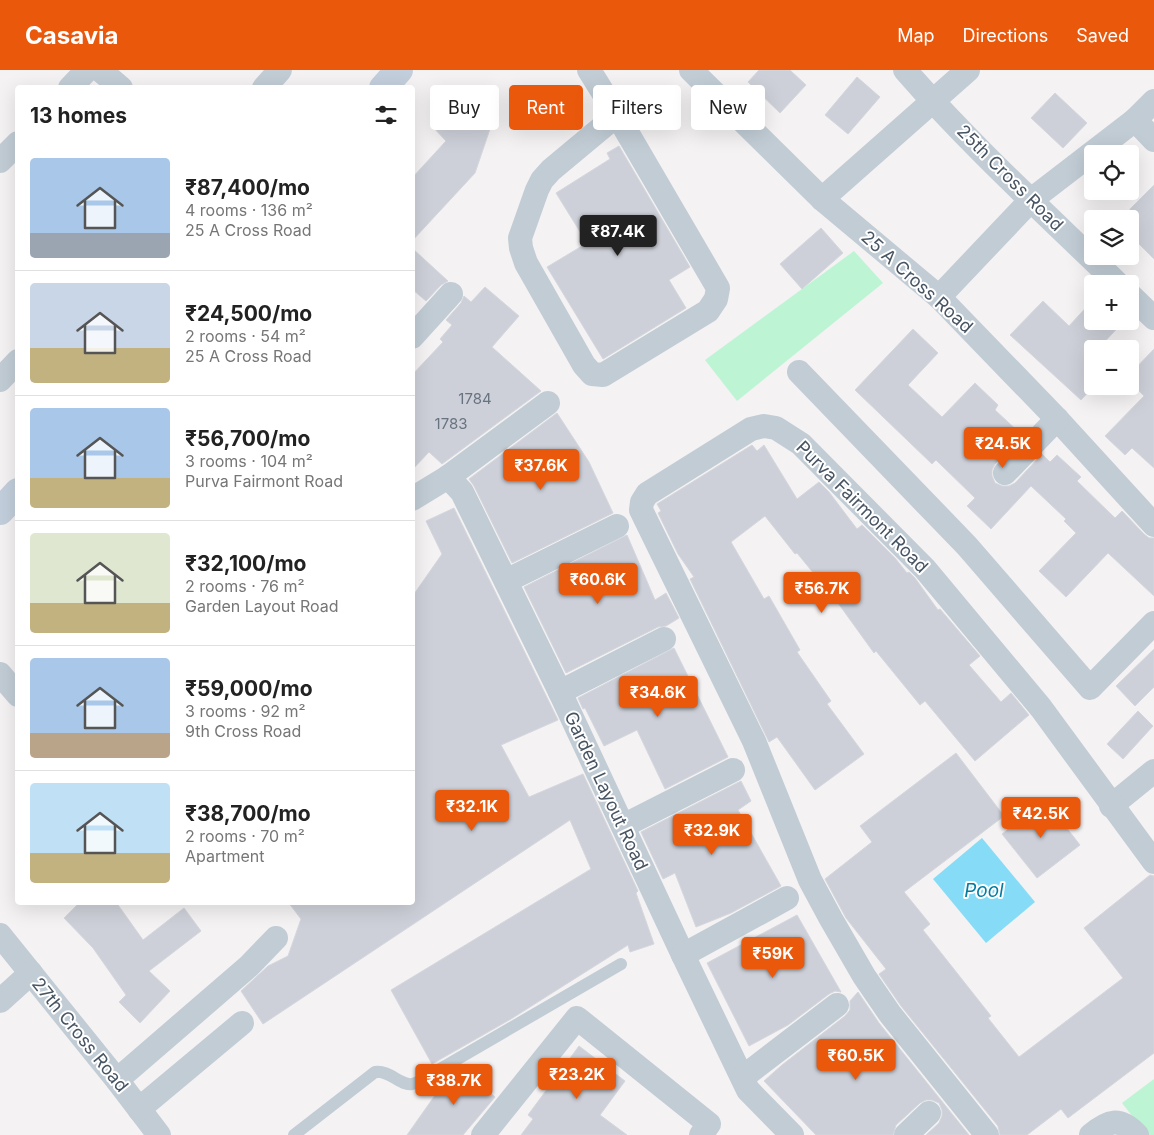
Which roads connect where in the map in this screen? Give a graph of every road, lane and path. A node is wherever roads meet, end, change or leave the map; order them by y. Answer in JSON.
{"nodes":[{"id":1,"x":87,"y":70,"type":"edge"},
{"id":2,"x":100,"y":70,"type":"edge"},
{"id":3,"x":280,"y":70,"type":"edge"},
{"id":4,"x":399,"y":70,"type":"edge"},
{"id":5,"x":588,"y":70,"type":"edge"},
{"id":6,"x":691,"y":70,"type":"edge"},
{"id":7,"x":905,"y":70,"type":"edge"},
{"id":8,"x":968,"y":70,"type":"edge"},
{"id":9,"x":73,"y":85,"type":"edge"},
{"id":10,"x":118,"y":85,"type":"edge"},
{"id":11,"x":267,"y":85,"type":"edge"},
{"id":12,"x":386,"y":85,"type":"edge"},
{"id":13,"x":598,"y":85,"type":"edge"},
{"id":14,"x":932,"y":101,"type":"junction"},
{"id":15,"x":1154,"y":101,"type":"edge"},
{"id":16,"x":618,"y":116,"type":"joint"},
{"id":17,"x":1134,"y":120,"type":"junction"},
{"id":18,"x":1154,"y":140,"type":"edge"},
{"id":19,"x":15,"y":146,"type":"edge"},
{"id":20,"x":0,"y":161,"type":"edge"},
{"id":21,"x":822,"y":200,"type":"junction"},
{"id":22,"x":1031,"y":200,"type":"junction"},
{"id":23,"x":1109,"y":275,"type":"edge"},
{"id":24,"x":451,"y":294,"type":"dead end"},
{"id":25,"x":939,"y":297,"type":"junction"},
{"id":26,"x":1139,"y":304,"type":"edge"},
{"id":27,"x":1154,"y":318,"type":"edge"},
{"id":28,"x":415,"y":334,"type":"edge"},
{"id":29,"x":15,"y":364,"type":"edge"},
{"id":30,"x":799,"y":372,"type":"dead end"},
{"id":31,"x":0,"y":380,"type":"edge"},
{"id":32,"x":548,"y":403,"type":"dead end"},
{"id":33,"x":1057,"y":420,"type":"junction"},
{"id":34,"x":1005,"y":473,"type":"dead end"},
{"id":35,"x":448,"y":477,"type":"junction"},
{"id":36,"x":15,"y":495,"type":"edge"},
{"id":37,"x":415,"y":497,"type":"edge"},
{"id":38,"x":0,"y":511,"type":"edge"},
{"id":39,"x":1154,"y":525,"type":"edge"},
{"id":40,"x":617,"y":526,"type":"dead end"},
{"id":41,"x":506,"y":580,"type":"junction"},
{"id":42,"x":1154,"y":623,"type":"edge"},
{"id":43,"x":664,"y":639,"type":"dead end"},
{"id":44,"x":0,"y":674,"type":"edge"},
{"id":45,"x":15,"y":692,"type":"edge"},
{"id":46,"x":560,"y":692,"type":"junction"},
{"id":47,"x":734,"y":770,"type":"dead end"},
{"id":48,"x":1154,"y":771,"type":"edge"},
{"id":49,"x":1111,"y":806,"type":"junction"},
{"id":50,"x":623,"y":826,"type":"junction"},
{"id":51,"x":1154,"y":862,"type":"edge"},
{"id":52,"x":787,"y":898,"type":"dead end"},
{"id":53,"x":0,"y":935,"type":"edge"},
{"id":54,"x":276,"y":938,"type":"dead end"},
{"id":55,"x":682,"y":955,"type":"junction"},
{"id":56,"x":621,"y":964,"type":"dead end"},
{"id":57,"x":31,"y":973,"type":"junction"},
{"id":58,"x":0,"y":1001,"type":"edge"},
{"id":59,"x":837,"y":1005,"type":"dead end"},
{"id":60,"x":242,"y":1022,"type":"dead end"},
{"id":61,"x":181,"y":1026,"type":"junction"},
{"id":62,"x":203,"y":1055,"type":"junction"},
{"id":63,"x":743,"y":1078,"type":"junction"},
{"id":64,"x":117,"y":1080,"type":"junction"},
{"id":65,"x":138,"y":1109,"type":"junction"},
{"id":66,"x":929,"y":1113,"type":"dead end"},
{"id":67,"x":159,"y":1135,"type":"edge"},
{"id":68,"x":294,"y":1135,"type":"edge"},
{"id":69,"x":483,"y":1135,"type":"edge"},
{"id":70,"x":701,"y":1135,"type":"edge"},
{"id":71,"x":792,"y":1135,"type":"edge"},
{"id":72,"x":906,"y":1135,"type":"edge"},
{"id":73,"x":986,"y":1135,"type":"edge"},
{"id":74,"x":1091,"y":1135,"type":"edge"},
{"id":75,"x":1137,"y":1135,"type":"edge"}],
"edges":[{"from":1,"to":9,"type":"street"},
{"from":2,"to":10,"type":"street"},
{"from":3,"to":11,"type":"street"},
{"from":4,"to":12,"type":"main road"},
{"from":5,"to":13,"type":"street"},
{"from":6,"to":21,"type":"street","name":"25 A Cross Road"},
{"from":7,"to":14,"type":"street","name":"25th Cross Road"},
{"from":8,"to":14,"type":"street"},
{"from":14,"to":21,"type":"street"},
{"from":14,"to":22,"type":"street","name":"25th Cross Road"},
{"from":15,"to":17,"type":"street"},
{"from":16,"to":16,"type":"street"},
{"from":17,"to":18,"type":"street"},
{"from":17,"to":22,"type":"street"},
{"from":19,"to":20,"type":"street"},
{"from":21,"to":25,"type":"street","name":"25 A Cross Road"},
{"from":22,"to":23,"type":"street","name":"25th Cross Road"},
{"from":22,"to":25,"type":"street"},
{"from":24,"to":28,"type":"street"},
{"from":25,"to":33,"type":"street","name":"25 A Cross Road"},
{"from":26,"to":27,"type":"street"},
{"from":29,"to":31,"type":"street"},
{"from":30,"to":42,"type":"street"},
{"from":32,"to":35,"type":"street"},
{"from":33,"to":34,"type":"street"},
{"from":33,"to":39,"type":"street","name":"25 A Cross Road"},
{"from":35,"to":37,"type":"street"},
{"from":35,"to":41,"type":"street","name":"Garden Layout Road"},
{"from":36,"to":38,"type":"main road"},
{"from":40,"to":41,"type":"street"},
{"from":41,"to":46,"type":"street","name":"Garden Layout Road"},
{"from":43,"to":46,"type":"street"},
{"from":44,"to":45,"type":"street"},
{"from":46,"to":50,"type":"street","name":"Garden Layout Road"},
{"from":47,"to":50,"type":"street"},
{"from":48,"to":49,"type":"street"},
{"from":49,"to":51,"type":"street","name":"Purva Fairmont Road"},
{"from":49,"to":73,"type":"street","name":"Purva Fairmont Road"},
{"from":50,"to":55,"type":"street","name":"Garden Layout Road"},
{"from":52,"to":55,"type":"street"},
{"from":53,"to":57,"type":"street","name":"27th Cross Road"},
{"from":54,"to":61,"type":"street"},
{"from":55,"to":63,"type":"street","name":"Garden Layout Road"},
{"from":56,"to":68,"type":"lane"},
{"from":57,"to":58,"type":"street"},
{"from":57,"to":64,"type":"street","name":"27th Cross Road"},
{"from":59,"to":63,"type":"street"},
{"from":60,"to":62,"type":"street"},
{"from":61,"to":62,"type":"street"},
{"from":61,"to":64,"type":"street"},
{"from":62,"to":65,"type":"street"},
{"from":63,"to":71,"type":"street","name":"Garden Layout Road"},
{"from":64,"to":65,"type":"street","name":"27th Cross Road"},
{"from":65,"to":67,"type":"street","name":"27th Cross Road"},
{"from":66,"to":72,"type":"street"},
{"from":69,"to":70,"type":"street"},
{"from":74,"to":75,"type":"street"}]}
